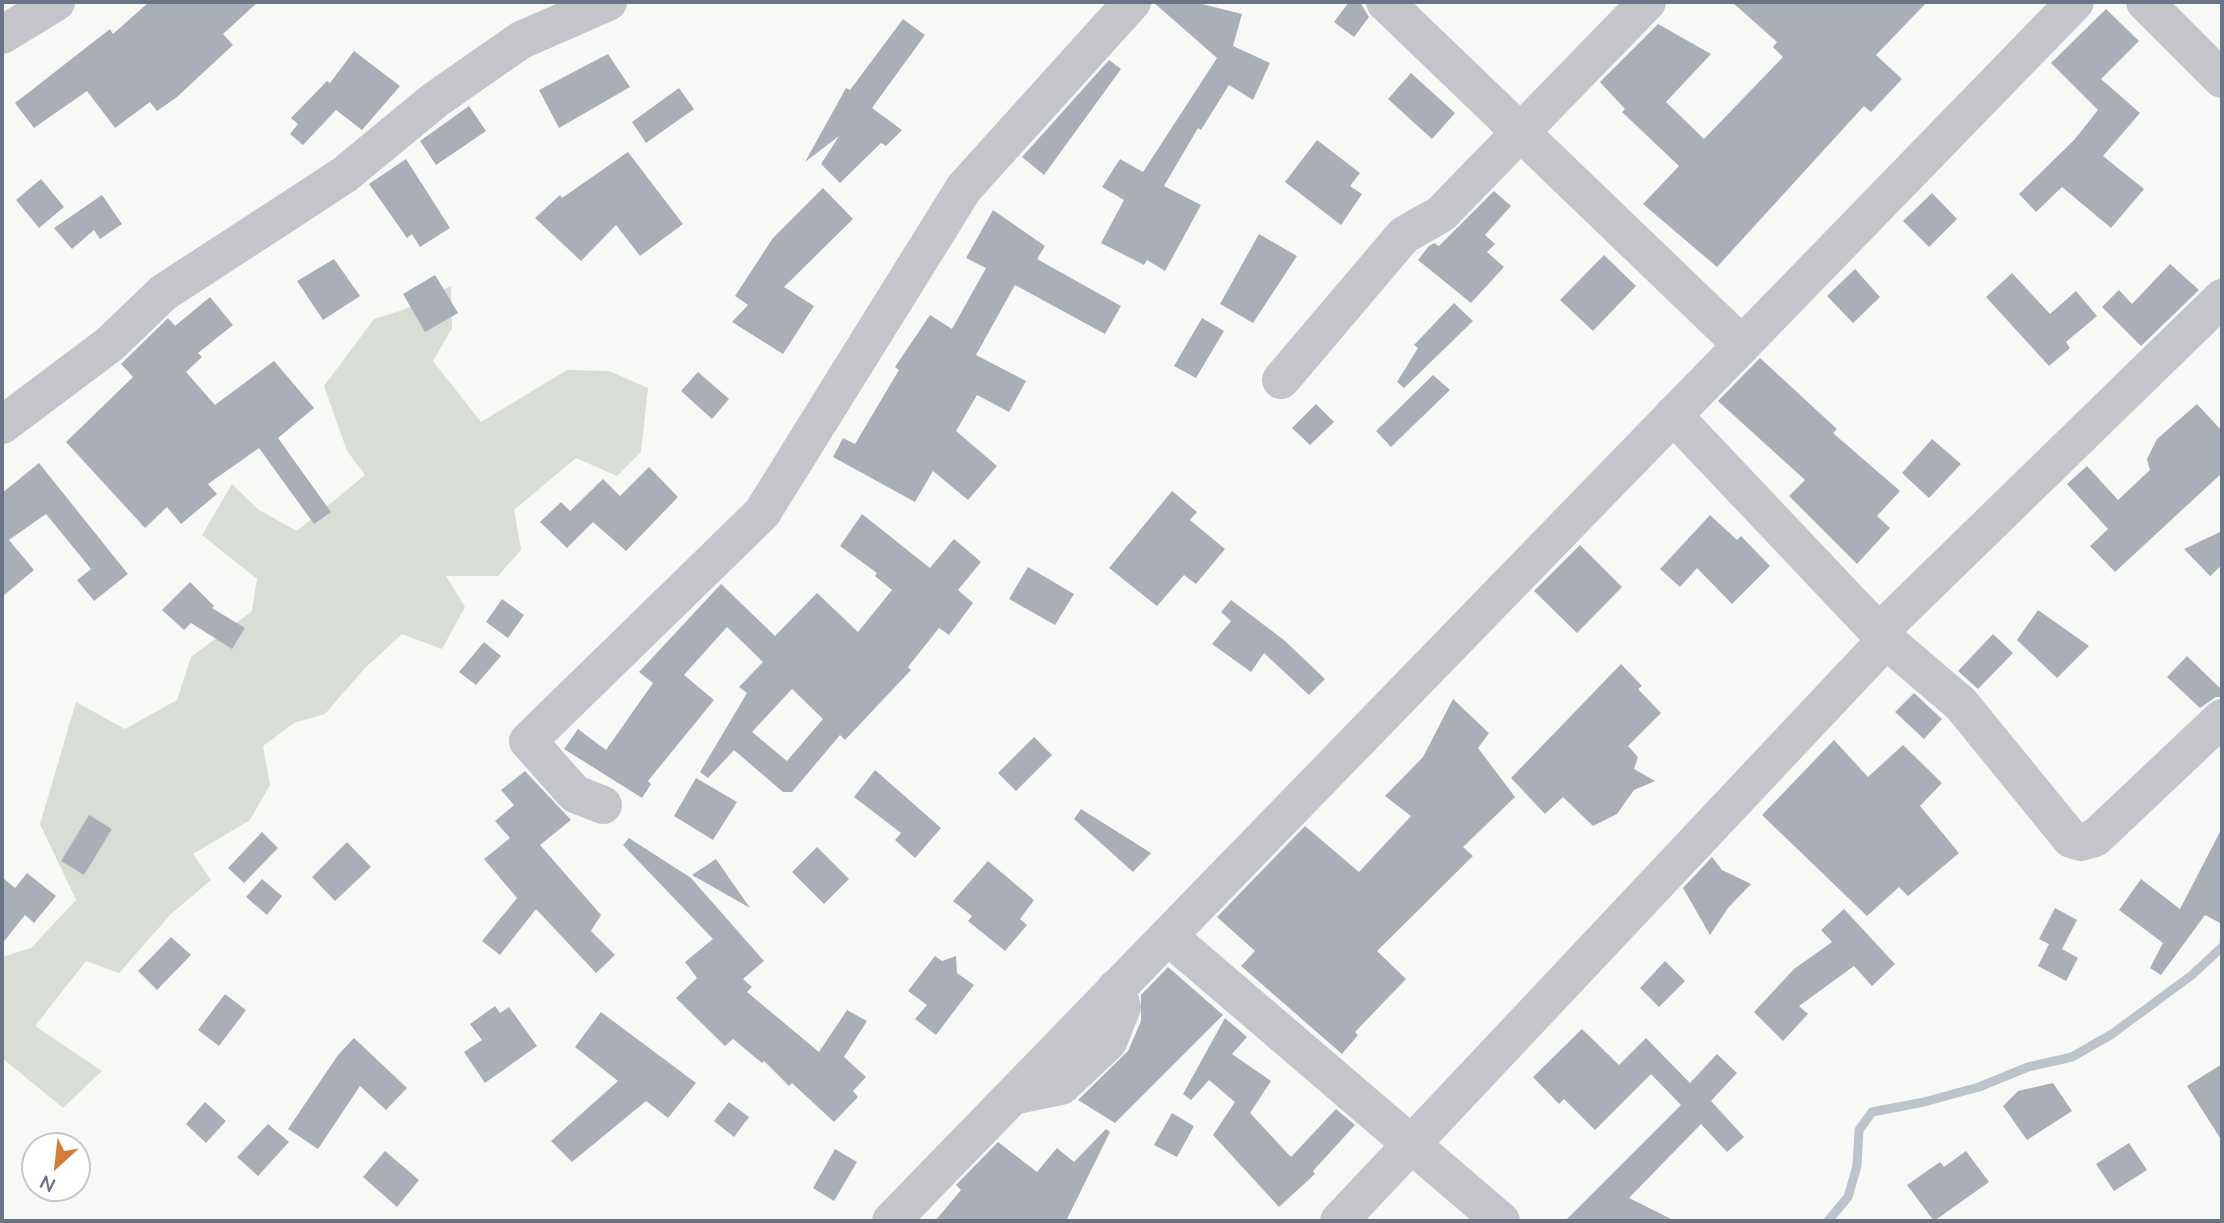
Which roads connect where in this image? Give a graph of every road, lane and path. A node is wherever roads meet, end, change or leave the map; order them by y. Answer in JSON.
{"nodes":[{"id":1,"x":55,"y":2,"type":"edge"},
{"id":2,"x":608,"y":2,"type":"edge"},
{"id":3,"x":1132,"y":2,"type":"edge"},
{"id":4,"x":1385,"y":2,"type":"edge"},
{"id":5,"x":1647,"y":2,"type":"edge"},
{"id":6,"x":2145,"y":2,"type":"edge"},
{"id":7,"x":2070,"y":4,"type":"edge"},
{"id":8,"x":2,"y":35,"type":"edge"},
{"id":9,"x":2222,"y":79,"type":"edge"},
{"id":10,"x":1521,"y":133,"type":"junction"},
{"id":11,"x":2222,"y":298,"type":"edge"},
{"id":12,"x":1742,"y":345,"type":"junction"},
{"id":13,"x":1281,"y":380,"type":"dead end"},
{"id":14,"x":1673,"y":415,"type":"junction"},
{"id":15,"x":2,"y":425,"type":"edge"},
{"id":16,"x":1883,"y":636,"type":"junction"},
{"id":17,"x":2222,"y":718,"type":"edge"},
{"id":18,"x":603,"y":806,"type":"dead end"},
{"id":19,"x":1168,"y":936,"type":"junction"},
{"id":20,"x":1412,"y":1143,"type":"junction"},
{"id":21,"x":891,"y":1221,"type":"edge"},
{"id":22,"x":1339,"y":1221,"type":"edge"},
{"id":23,"x":1501,"y":1221,"type":"edge"}],
"edges":[{"from":1,"to":8,"type":"street"},
{"from":2,"to":15,"type":"street"},
{"from":3,"to":18,"type":"street"},
{"from":4,"to":10,"type":"street"},
{"from":5,"to":10,"type":"street"},
{"from":6,"to":9,"type":"street"},
{"from":7,"to":12,"type":"street"},
{"from":10,"to":12,"type":"street"},
{"from":10,"to":13,"type":"street"},
{"from":11,"to":16,"type":"street"},
{"from":12,"to":14,"type":"street"},
{"from":14,"to":16,"type":"street"},
{"from":14,"to":19,"type":"street"},
{"from":16,"to":17,"type":"street"},
{"from":16,"to":20,"type":"street"},
{"from":19,"to":20,"type":"street"},
{"from":19,"to":21,"type":"street"},
{"from":20,"to":22,"type":"street"},
{"from":20,"to":23,"type":"street"}]}
